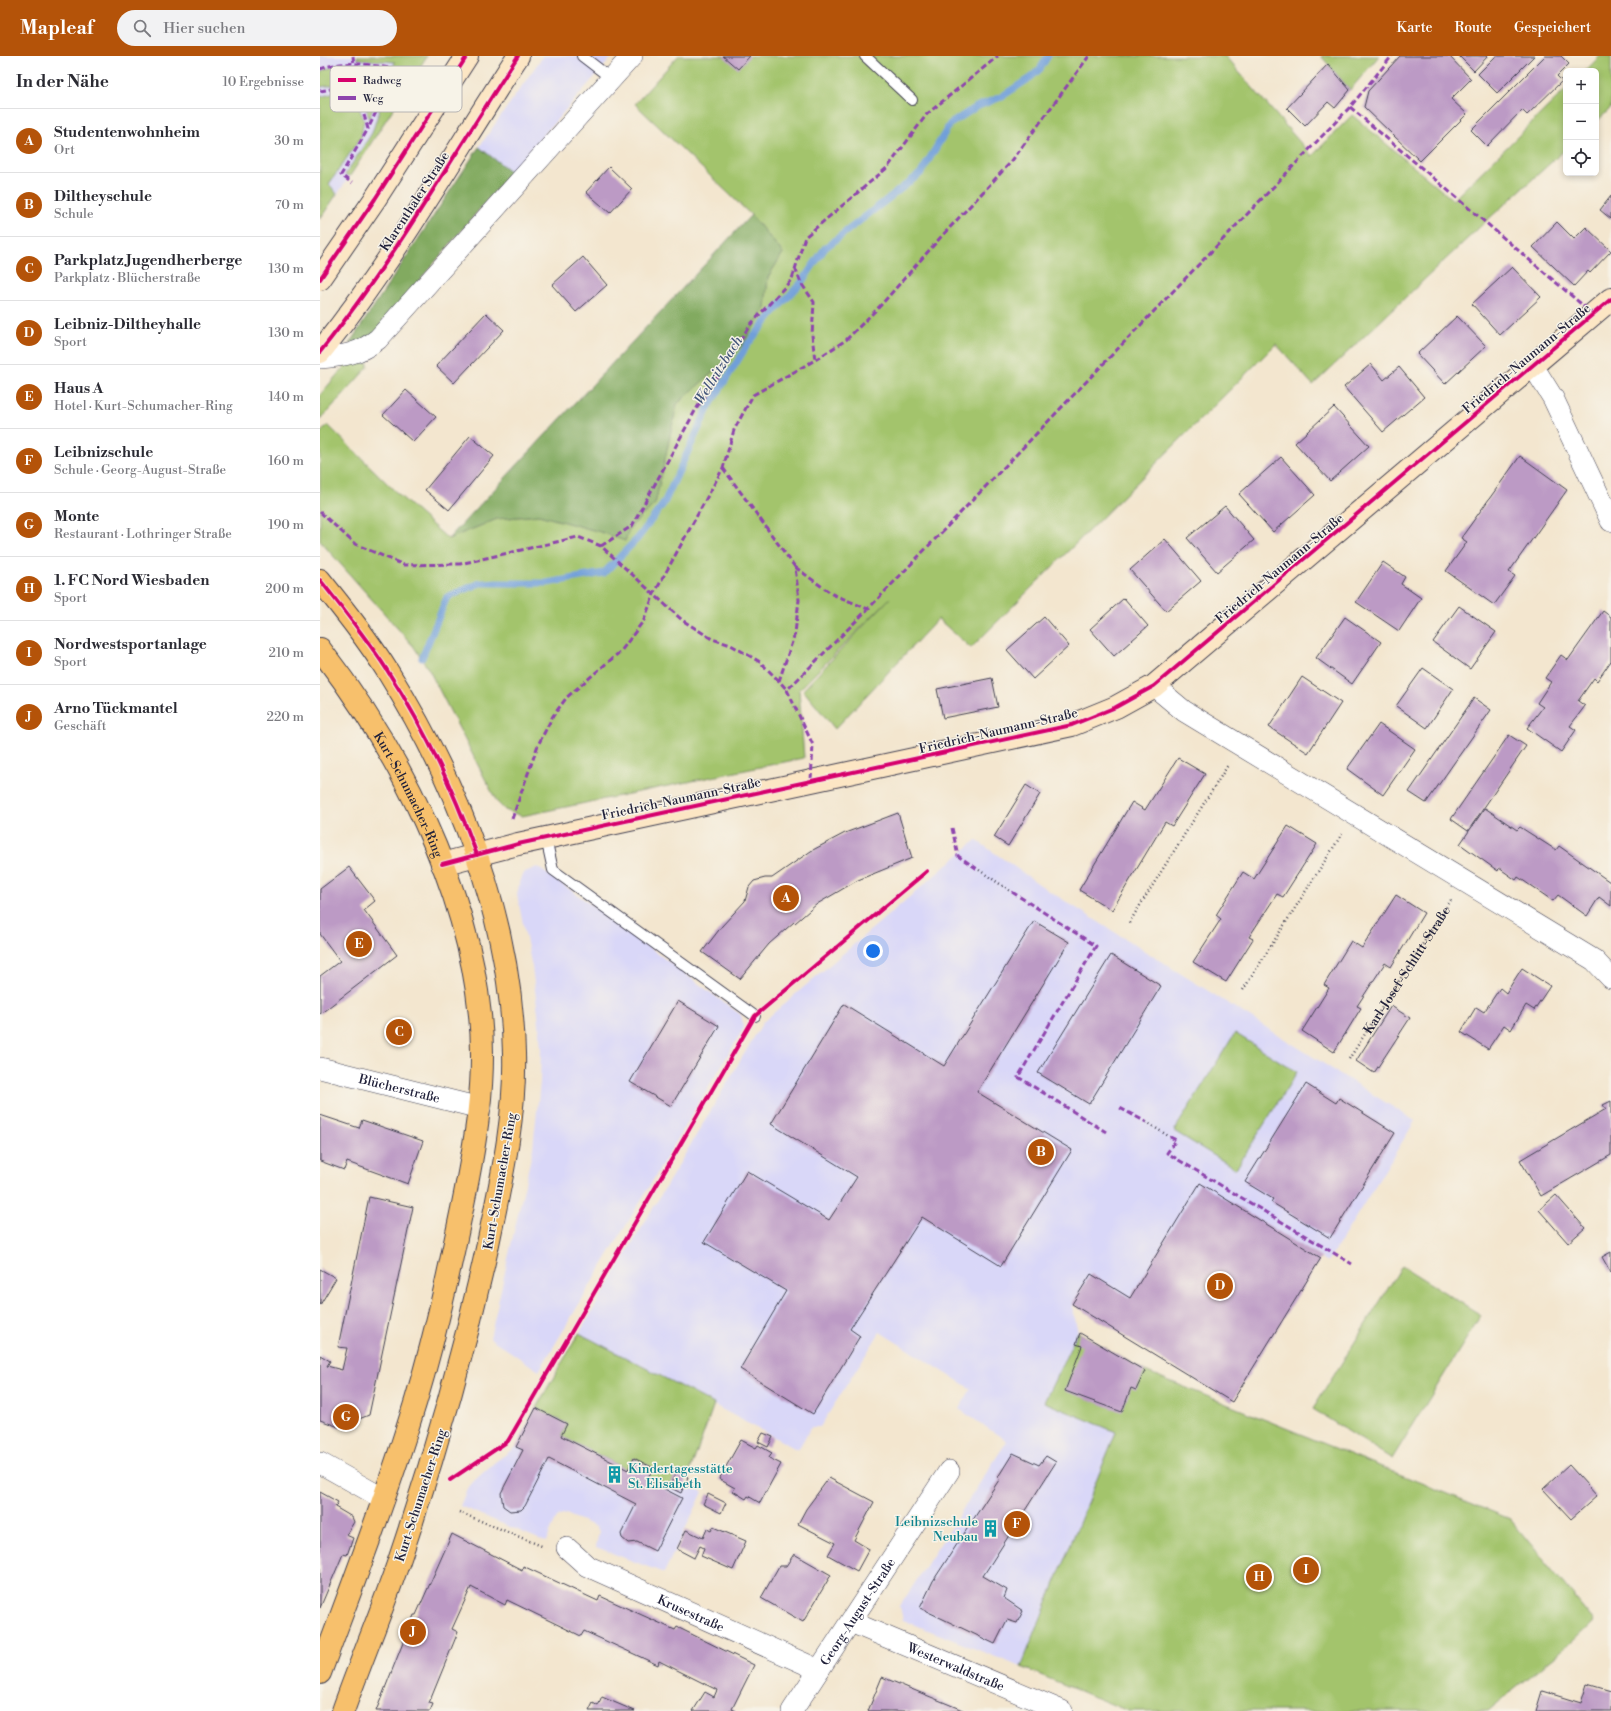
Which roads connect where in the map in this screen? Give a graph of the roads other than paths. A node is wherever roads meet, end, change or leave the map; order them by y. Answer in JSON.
{"nodes":[{"id":1,"x":467,"y":56,"type":"edge"},
{"id":2,"x":518,"y":56,"type":"edge"},
{"id":3,"x":582,"y":56,"type":"edge"},
{"id":4,"x":632,"y":56,"type":"edge"},
{"id":5,"x":865,"y":56,"type":"edge"},
{"id":6,"x":461,"y":66,"type":"edge"},
{"id":7,"x":612,"y":79,"type":"junction"},
{"id":8,"x":912,"y":100,"type":"dead end"},
{"id":9,"x":431,"y":112,"type":"edge"},
{"id":10,"x":320,"y":279,"type":"edge"},
{"id":11,"x":1611,"y":299,"type":"edge"},
{"id":12,"x":320,"y":352,"type":"edge"},
{"id":13,"x":320,"y":358,"type":"edge"},
{"id":14,"x":1533,"y":366,"type":"junction"},
{"id":15,"x":1611,"y":521,"type":"edge"},
{"id":16,"x":320,"y":580,"type":"edge"},
{"id":17,"x":320,"y":649,"type":"edge"},
{"id":18,"x":1154,"y":686,"type":"junction"},
{"id":19,"x":546,"y":838,"type":"junction"},
{"id":20,"x":477,"y":855,"type":"junction"},
{"id":21,"x":442,"y":864,"type":"junction"},
{"id":22,"x":1611,"y":978,"type":"edge"},
{"id":23,"x":755,"y":1016,"type":"dead end"},
{"id":24,"x":320,"y":1068,"type":"edge"},
{"id":25,"x":480,"y":1108,"type":"junction"},
{"id":26,"x":320,"y":1463,"type":"edge"},
{"id":27,"x":949,"y":1471,"type":"dead end"},
{"id":28,"x":384,"y":1499,"type":"junction"},
{"id":29,"x":567,"y":1548,"type":"dead end"},
{"id":30,"x":851,"y":1622,"type":"junction"},
{"id":31,"x":819,"y":1670,"type":"junction"},
{"id":32,"x":320,"y":1673,"type":"edge"},
{"id":33,"x":343,"y":1711,"type":"edge"},
{"id":34,"x":792,"y":1711,"type":"edge"},
{"id":35,"x":1062,"y":1711,"type":"edge"}],
"edges":[{"from":1,"to":6,"type":"street"},
{"from":2,"to":12,"type":"street","name":"Klarenthaler Straße"},
{"from":3,"to":7,"type":"lane"},
{"from":4,"to":7,"type":"street"},
{"from":5,"to":8,"type":"lane"},
{"from":7,"to":13,"type":"street"},
{"from":9,"to":10,"type":"street"},
{"from":11,"to":14,"type":"street","name":"Friedrich-Naumann-Straße"},
{"from":14,"to":15,"type":"street"},
{"from":14,"to":18,"type":"street","name":"Friedrich-Naumann-Straße"},
{"from":16,"to":20,"type":"main road","name":"Kurt-Schumacher-Ring"},
{"from":17,"to":21,"type":"main road","name":"Kurt-Schumacher-Ring"},
{"from":18,"to":19,"type":"street","name":"Friedrich-Naumann-Straße"},
{"from":18,"to":22,"type":"street"},
{"from":19,"to":20,"type":"street","name":"Friedrich-Naumann-Straße"},
{"from":19,"to":23,"type":"lane"},
{"from":20,"to":21,"type":"street","name":"Friedrich-Naumann-Straße"},
{"from":20,"to":33,"type":"main road","name":"Kurt-Schumacher-Ring"},
{"from":21,"to":25,"type":"main road","name":"Kurt-Schumacher-Ring"},
{"from":24,"to":25,"type":"street","name":"Blücherstraße"},
{"from":25,"to":28,"type":"main road","name":"Kurt-Schumacher-Ring"},
{"from":26,"to":28,"type":"street"},
{"from":27,"to":30,"type":"street","name":"Georg-August-Straße"},
{"from":28,"to":32,"type":"main road","name":"Kurt-Schumacher-Ring"},
{"from":29,"to":31,"type":"street","name":"Krusestraße"},
{"from":30,"to":31,"type":"street","name":"Georg-August-Straße"},
{"from":30,"to":35,"type":"street","name":"Westerwaldstraße"},
{"from":31,"to":34,"type":"street","name":"Georg-August-Straße"}]}
